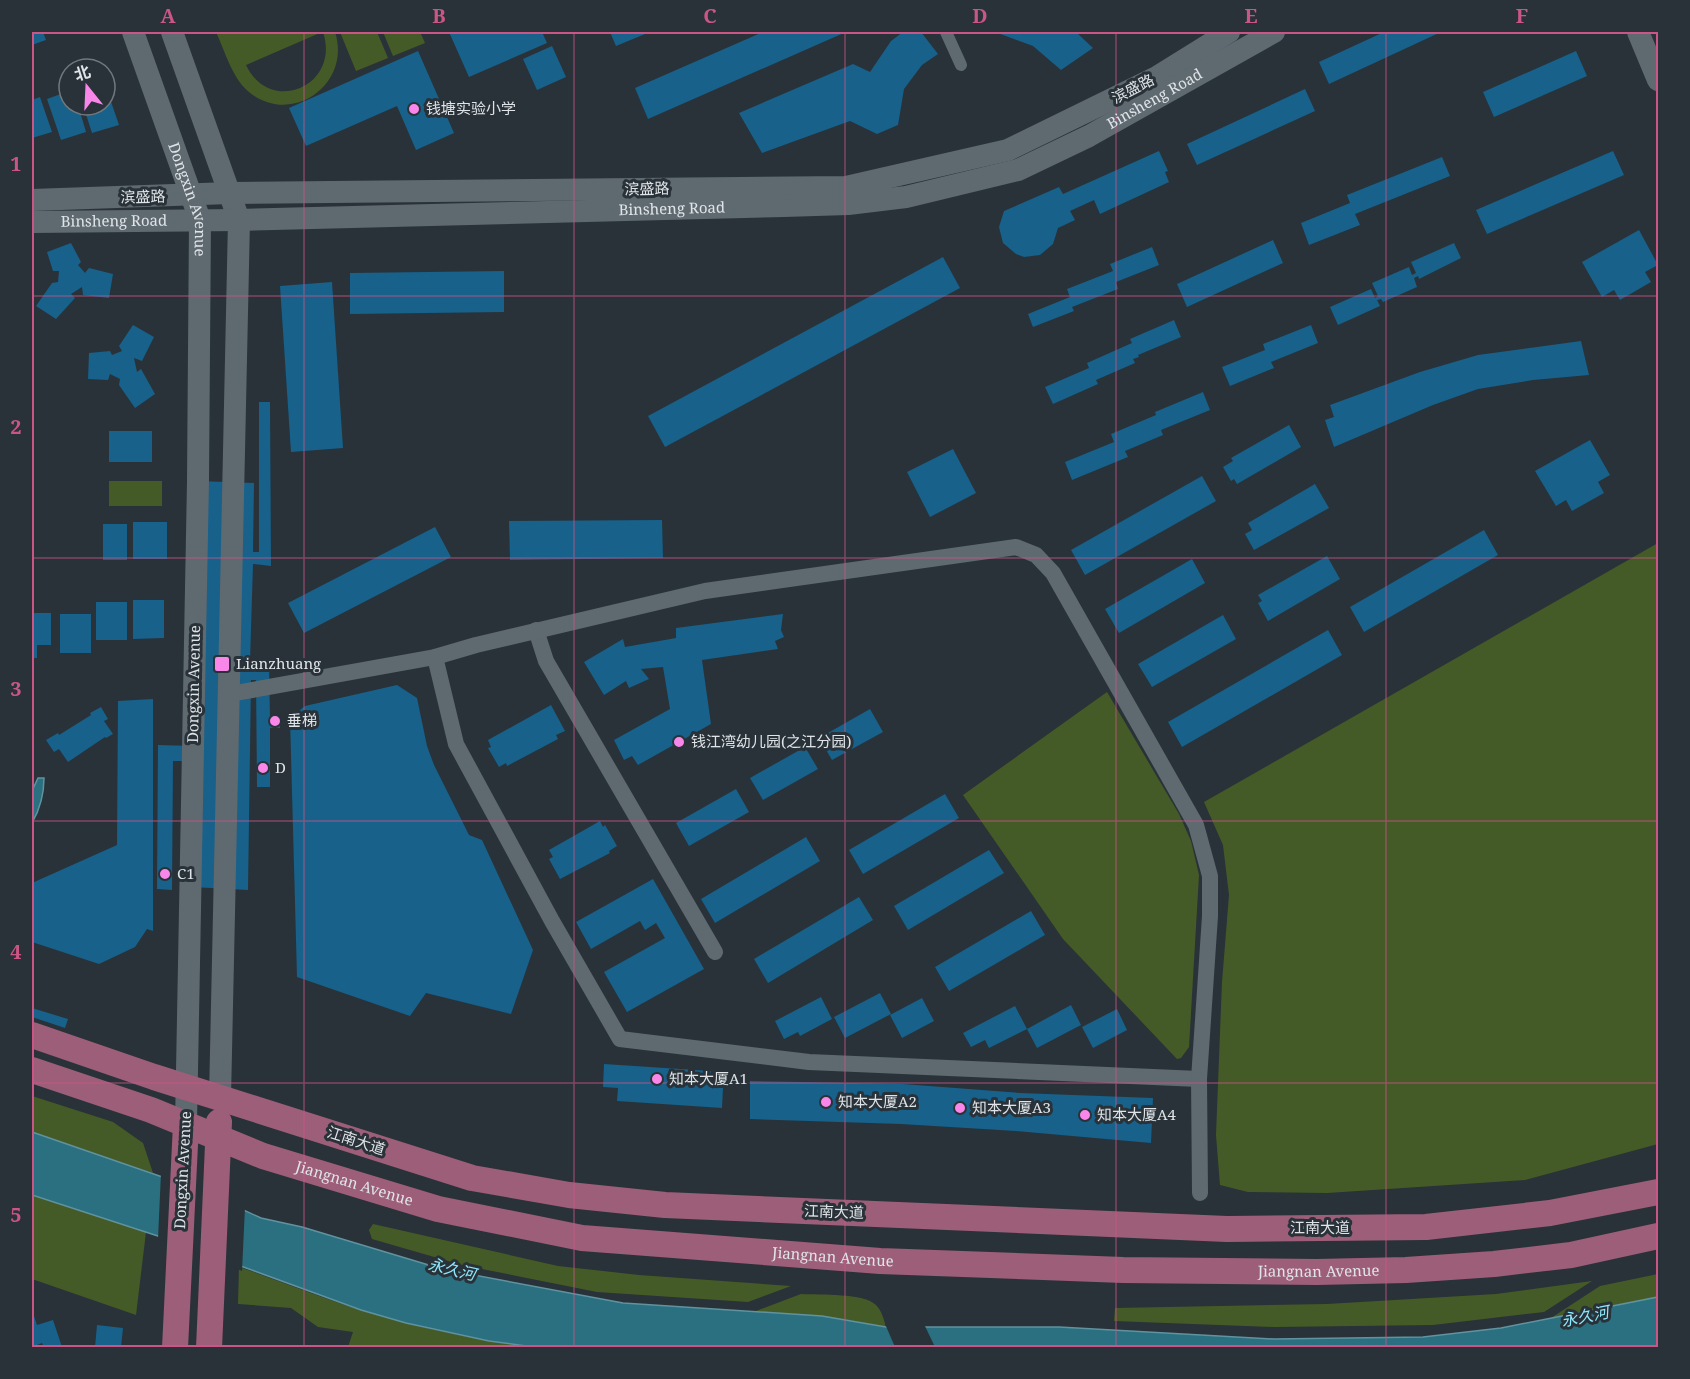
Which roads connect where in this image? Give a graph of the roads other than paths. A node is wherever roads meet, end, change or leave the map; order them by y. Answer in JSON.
{"nodes":[{"id":1,"x":133,"y":32,"type":"edge"},
{"id":2,"x":172,"y":32,"type":"edge"},
{"id":3,"x":946,"y":32,"type":"edge"},
{"id":4,"x":1229,"y":32,"type":"edge"},
{"id":5,"x":1274,"y":32,"type":"edge"},
{"id":6,"x":1638,"y":32,"type":"edge"},
{"id":7,"x":961,"y":65,"type":"dead end"},
{"id":8,"x":1659,"y":80,"type":"edge"},
{"id":9,"x":230,"y":194,"type":"junction"},
{"id":10,"x":191,"y":196,"type":"junction"},
{"id":11,"x":32,"y":200,"type":"edge"},
{"id":12,"x":200,"y":220,"type":"junction"},
{"id":13,"x":239,"y":220,"type":"junction"},
{"id":14,"x":32,"y":222,"type":"edge"},
{"id":15,"x":536,"y":630,"type":"junction"},
{"id":16,"x":435,"y":657,"type":"junction"},
{"id":17,"x":230,"y":694,"type":"junction"},
{"id":18,"x":714,"y":952,"type":"dead end"},
{"id":19,"x":32,"y":1035,"type":"edge"},
{"id":20,"x":32,"y":1070,"type":"edge"},
{"id":21,"x":1199,"y":1080,"type":"junction"},
{"id":22,"x":187,"y":1087,"type":"junction"},
{"id":23,"x":220,"y":1098,"type":"junction"},
{"id":24,"x":186,"y":1124,"type":"junction"},
{"id":25,"x":218,"y":1137,"type":"junction"},
{"id":26,"x":1659,"y":1192,"type":"edge"},
{"id":27,"x":1200,"y":1193,"type":"dead end"},
{"id":28,"x":1659,"y":1236,"type":"edge"},
{"id":29,"x":175,"y":1347,"type":"edge"},
{"id":30,"x":209,"y":1347,"type":"edge"}],
"edges":[{"from":1,"to":10,"type":"main road","name":"Dongxin Avenue"},
{"from":2,"to":9,"type":"main road"},
{"from":3,"to":7,"type":"street"},
{"from":4,"to":9,"type":"main road","name":"滨盛路"},
{"from":5,"to":13,"type":"main road","name":"Binsheng Road"},
{"from":6,"to":8,"type":"main road"},
{"from":9,"to":10,"type":"main road","name":"滨盛路"},
{"from":9,"to":13,"type":"main road"},
{"from":10,"to":11,"type":"main road","name":"滨盛路"},
{"from":10,"to":12,"type":"main road","name":"Dongxin Avenue"},
{"from":12,"to":13,"type":"main road","name":"Binsheng Road"},
{"from":12,"to":14,"type":"main road","name":"Binsheng Road"},
{"from":12,"to":22,"type":"main road","name":"Dongxin Avenue"},
{"from":13,"to":17,"type":"main road"},
{"from":15,"to":16,"type":"street"},
{"from":15,"to":18,"type":"street"},
{"from":15,"to":21,"type":"street"},
{"from":16,"to":17,"type":"street"},
{"from":16,"to":21,"type":"street"},
{"from":17,"to":23,"type":"main road"},
{"from":19,"to":22,"type":"main road","name":"江南大道"},
{"from":20,"to":24,"type":"main road","name":"Jiangnan Avenue"},
{"from":21,"to":27,"type":"street"},
{"from":22,"to":23,"type":"main road","name":"江南大道"},
{"from":22,"to":24,"type":"main road","name":"Dongxin Avenue"},
{"from":23,"to":25,"type":"main road"},
{"from":23,"to":26,"type":"main road","name":"江南大道"},
{"from":24,"to":25,"type":"main road","name":"Jiangnan Avenue"},
{"from":24,"to":29,"type":"main road","name":"Dongxin Avenue"},
{"from":25,"to":28,"type":"main road","name":"Jiangnan Avenue"},
{"from":25,"to":30,"type":"main road"}]}
